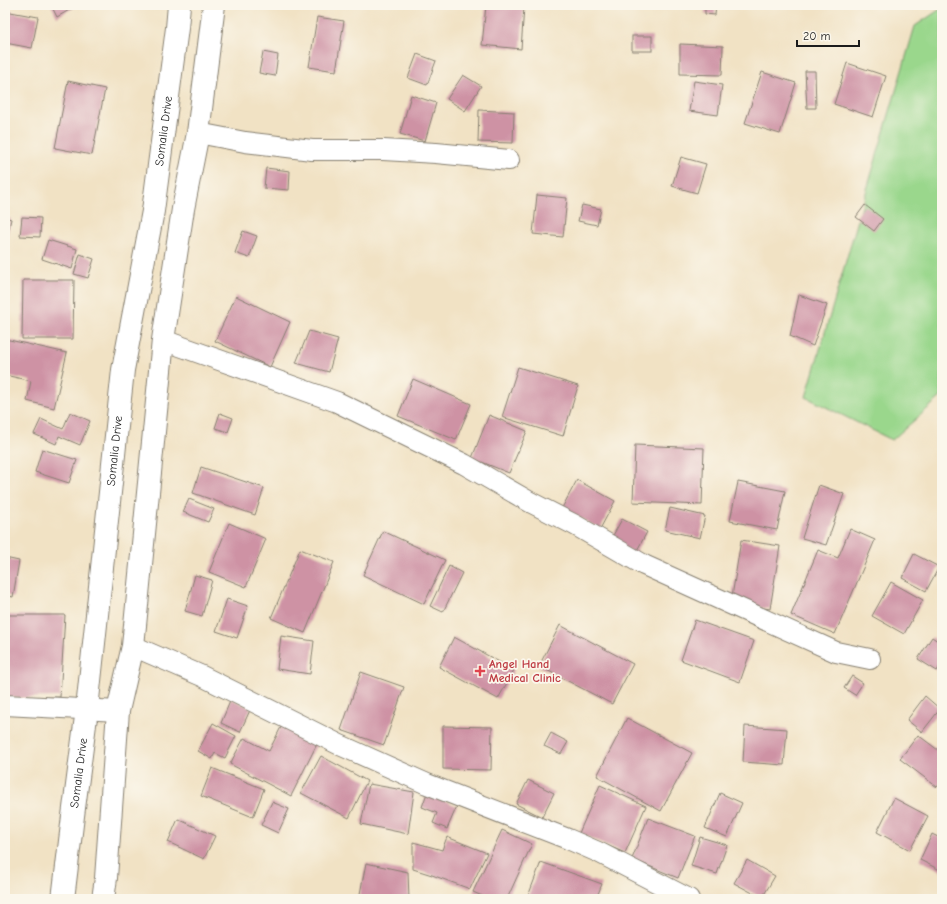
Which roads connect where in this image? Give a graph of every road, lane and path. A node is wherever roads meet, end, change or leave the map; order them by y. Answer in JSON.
{"nodes":[{"id":1,"x":179,"y":5,"type":"edge"},
{"id":2,"x":214,"y":5,"type":"edge"},
{"id":3,"x":198,"y":134,"type":"junction"},
{"id":4,"x":509,"y":160,"type":"dead end"},
{"id":5,"x":163,"y":340,"type":"junction"},
{"id":6,"x":133,"y":646,"type":"junction"},
{"id":7,"x":870,"y":659,"type":"dead end"},
{"id":8,"x":5,"y":705,"type":"edge"},
{"id":9,"x":87,"y":709,"type":"junction"},
{"id":10,"x":118,"y":710,"type":"junction"},
{"id":11,"x":63,"y":899,"type":"edge"},
{"id":12,"x":103,"y":899,"type":"edge"},
{"id":13,"x":689,"y":899,"type":"edge"}],
"edges":[{"from":1,"to":9,"type":"main road","name":"Somalia Drive"},
{"from":2,"to":3,"type":"main road"},
{"from":3,"to":4,"type":"street"},
{"from":3,"to":5,"type":"main road"},
{"from":5,"to":6,"type":"main road"},
{"from":5,"to":7,"type":"street"},
{"from":6,"to":10,"type":"main road"},
{"from":6,"to":13,"type":"street"},
{"from":8,"to":9,"type":"street"},
{"from":9,"to":10,"type":"street"},
{"from":9,"to":11,"type":"main road","name":"Somalia Drive"},
{"from":10,"to":12,"type":"main road"}]}
